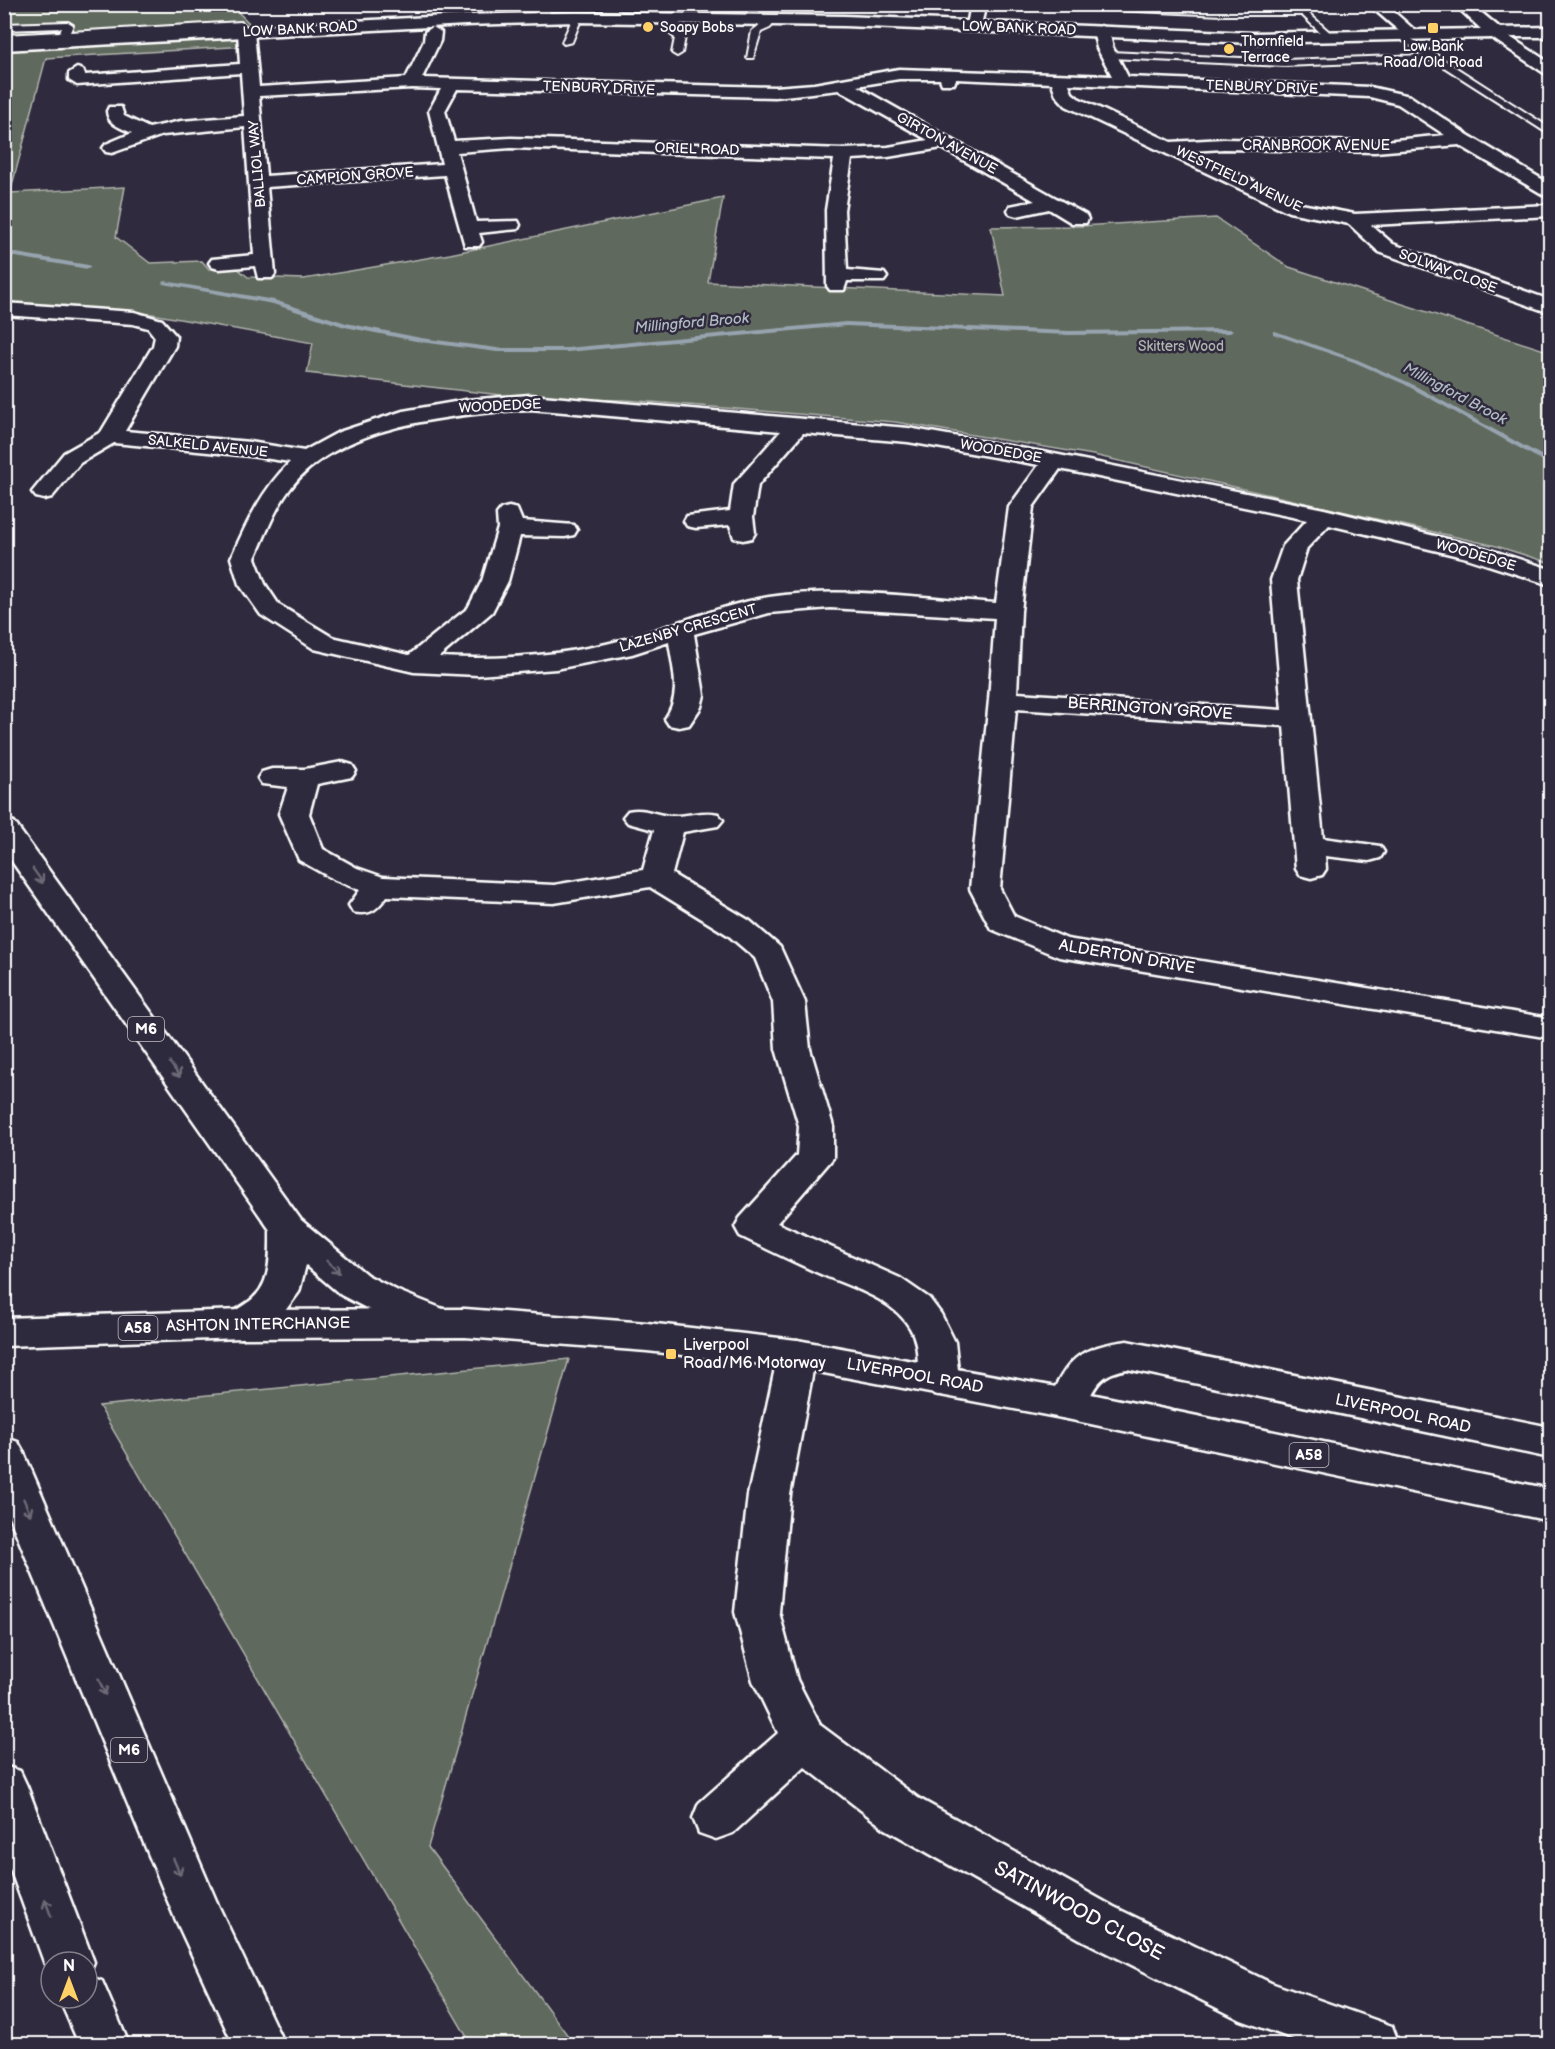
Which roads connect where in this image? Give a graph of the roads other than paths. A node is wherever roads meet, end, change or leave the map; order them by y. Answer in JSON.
{"nodes":[{"id":1,"x":979,"y":4,"type":"edge"},
{"id":2,"x":1053,"y":4,"type":"edge"},
{"id":3,"x":1375,"y":4,"type":"edge"},
{"id":4,"x":1461,"y":4,"type":"edge"},
{"id":5,"x":542,"y":11,"type":"edge"},
{"id":6,"x":577,"y":17,"type":"junction"},
{"id":7,"x":677,"y":18,"type":"junction"},
{"id":8,"x":772,"y":20,"type":"junction"},
{"id":9,"x":975,"y":26,"type":"junction"},
{"id":10,"x":4,"y":27,"type":"edge"},
{"id":11,"x":456,"y":31,"type":"dead end"},
{"id":12,"x":1101,"y":31,"type":"junction"},
{"id":13,"x":246,"y":32,"type":"junction"},
{"id":14,"x":433,"y":32,"type":"junction"},
{"id":15,"x":1494,"y":32,"type":"junction"},
{"id":16,"x":1551,"y":32,"type":"edge"},
{"id":17,"x":408,"y":33,"type":"dead end"},
{"id":18,"x":1405,"y":34,"type":"junction"},
{"id":19,"x":64,"y":35,"type":"junction"},
{"id":20,"x":1330,"y":37,"type":"junction"},
{"id":21,"x":4,"y":38,"type":"edge"},
{"id":22,"x":567,"y":42,"type":"dead end"},
{"id":23,"x":4,"y":45,"type":"edge"},
{"id":24,"x":677,"y":53,"type":"dead end"},
{"id":25,"x":1110,"y":55,"type":"junction"},
{"id":26,"x":750,"y":56,"type":"dead end"},
{"id":27,"x":1436,"y":57,"type":"junction"},
{"id":28,"x":248,"y":68,"type":"junction"},
{"id":29,"x":1551,"y":70,"type":"edge"},
{"id":30,"x":77,"y":72,"type":"dead end"},
{"id":31,"x":1059,"y":79,"type":"junction"},
{"id":32,"x":1123,"y":82,"type":"junction"},
{"id":33,"x":412,"y":83,"type":"junction"},
{"id":34,"x":452,"y":84,"type":"junction"},
{"id":35,"x":841,"y":84,"type":"junction"},
{"id":36,"x":251,"y":92,"type":"junction"},
{"id":37,"x":116,"y":111,"type":"dead end"},
{"id":38,"x":253,"y":121,"type":"junction"},
{"id":39,"x":1551,"y":132,"type":"edge"},
{"id":40,"x":145,"y":133,"type":"junction"},
{"id":41,"x":1462,"y":139,"type":"junction"},
{"id":42,"x":945,"y":142,"type":"junction"},
{"id":43,"x":447,"y":147,"type":"junction"},
{"id":44,"x":1169,"y":147,"type":"junction"},
{"id":45,"x":112,"y":148,"type":"dead end"},
{"id":46,"x":844,"y":154,"type":"junction"},
{"id":47,"x":451,"y":170,"type":"junction"},
{"id":48,"x":259,"y":182,"type":"junction"},
{"id":49,"x":1551,"y":191,"type":"edge"},
{"id":50,"x":1052,"y":203,"type":"junction"},
{"id":51,"x":1017,"y":210,"type":"dead end"},
{"id":52,"x":1551,"y":210,"type":"edge"},
{"id":53,"x":1079,"y":219,"type":"dead end"},
{"id":54,"x":1355,"y":220,"type":"junction"},
{"id":55,"x":512,"y":225,"type":"dead end"},
{"id":56,"x":219,"y":263,"type":"dead end"},
{"id":57,"x":878,"y":277,"type":"dead end"},
{"id":58,"x":1551,"y":307,"type":"edge"},
{"id":59,"x":4,"y":309,"type":"edge"},
{"id":60,"x":440,"y":410,"type":"joint"},
{"id":61,"x":798,"y":425,"type":"junction"},
{"id":62,"x":110,"y":436,"type":"junction"},
{"id":63,"x":307,"y":458,"type":"junction"},
{"id":64,"x":1054,"y":461,"type":"junction"},
{"id":65,"x":44,"y":492,"type":"dead end"},
{"id":66,"x":1324,"y":516,"type":"junction"},
{"id":67,"x":696,"y":520,"type":"dead end"},
{"id":68,"x":565,"y":530,"type":"dead end"},
{"id":69,"x":1551,"y":577,"type":"edge"},
{"id":70,"x":1008,"y":611,"type":"junction"},
{"id":71,"x":680,"y":630,"type":"junction"},
{"id":72,"x":414,"y":664,"type":"junction"},
{"id":73,"x":1003,"y":700,"type":"junction"},
{"id":74,"x":679,"y":719,"type":"dead end"},
{"id":75,"x":1297,"y":719,"type":"junction"},
{"id":76,"x":342,"y":771,"type":"dead end"},
{"id":77,"x":272,"y":778,"type":"dead end"},
{"id":78,"x":305,"y":778,"type":"junction"},
{"id":79,"x":638,"y":817,"type":"dead end"},
{"id":80,"x":708,"y":820,"type":"dead end"},
{"id":81,"x":670,"y":825,"type":"junction"},
{"id":82,"x":4,"y":828,"type":"edge"},
{"id":83,"x":1369,"y":852,"type":"dead end"},
{"id":84,"x":656,"y":877,"type":"junction"},
{"id":85,"x":1551,"y":1028,"type":"edge"},
{"id":86,"x":288,"y":1229,"type":"junction"},
{"id":87,"x":439,"y":1323,"type":"junction"},
{"id":88,"x":242,"y":1324,"type":"junction"},
{"id":89,"x":19,"y":1331,"type":"edge"},
{"id":90,"x":797,"y":1354,"type":"junction"},
{"id":91,"x":938,"y":1380,"type":"junction"},
{"id":92,"x":1067,"y":1404,"type":"junction"},
{"id":93,"x":1551,"y":1443,"type":"edge"},
{"id":94,"x":4,"y":1453,"type":"edge"},
{"id":95,"x":1551,"y":1505,"type":"edge"},
{"id":96,"x":804,"y":1739,"type":"junction"},
{"id":97,"x":4,"y":1786,"type":"edge"},
{"id":98,"x":716,"y":1818,"type":"dead end"},
{"id":99,"x":65,"y":1950,"type":"edge"},
{"id":100,"x":89,"y":2010,"type":"edge"},
{"id":101,"x":104,"y":2044,"type":"edge"},
{"id":102,"x":259,"y":2044,"type":"edge"},
{"id":103,"x":1374,"y":2044,"type":"edge"}],
"edges":[{"from":1,"to":9,"type":"main road"},
{"from":2,"to":20,"type":"lane"},
{"from":3,"to":18,"type":"main road"},
{"from":4,"to":15,"type":"main road"},
{"from":5,"to":6,"type":"main road","name":"LOW BANK ROAD"},
{"from":5,"to":13,"type":"main road","name":"LOW BANK ROAD"},
{"from":6,"to":7,"type":"main road","name":"LOW BANK ROAD"},
{"from":6,"to":22,"type":"lane"},
{"from":7,"to":8,"type":"main road","name":"LOW BANK ROAD"},
{"from":7,"to":24,"type":"lane"},
{"from":8,"to":9,"type":"main road","name":"LOW BANK ROAD"},
{"from":8,"to":26,"type":"lane"},
{"from":9,"to":12,"type":"main road","name":"LOW BANK ROAD"},
{"from":10,"to":19,"type":"lane"},
{"from":11,"to":14,"type":"main road"},
{"from":12,"to":20,"type":"main road","name":"LOW BANK ROAD"},
{"from":12,"to":25,"type":"main road"},
{"from":13,"to":19,"type":"lane"},
{"from":13,"to":23,"type":"main road","name":"LOW BANK ROAD"},
{"from":13,"to":28,"type":"main road","name":"BALLIOL WAY"},
{"from":14,"to":17,"type":"main road"},
{"from":14,"to":33,"type":"main road"},
{"from":15,"to":16,"type":"main road","name":"LOW BANK ROAD"},
{"from":15,"to":18,"type":"main road","name":"LOW BANK ROAD"},
{"from":15,"to":29,"type":"main road"},
{"from":18,"to":20,"type":"main road","name":"LOW BANK ROAD"},
{"from":18,"to":27,"type":"lane"},
{"from":19,"to":21,"type":"lane"},
{"from":25,"to":27,"type":"lane"},
{"from":25,"to":32,"type":"main road"},
{"from":27,"to":39,"type":"lane"},
{"from":28,"to":30,"type":"main road"},
{"from":28,"to":36,"type":"main road","name":"BALLIOL WAY"},
{"from":31,"to":32,"type":"main road","name":"TENBURY DRIVE"},
{"from":31,"to":35,"type":"main road","name":"TENBURY DRIVE"},
{"from":31,"to":44,"type":"main road","name":"WESTFIELD AVENUE"},
{"from":32,"to":41,"type":"main road","name":"TENBURY DRIVE"},
{"from":33,"to":34,"type":"main road","name":"TENBURY DRIVE"},
{"from":33,"to":36,"type":"main road","name":"TENBURY DRIVE"},
{"from":34,"to":35,"type":"main road","name":"TENBURY DRIVE"},
{"from":34,"to":43,"type":"main road"},
{"from":35,"to":42,"type":"main road","name":"GIRTON AVENUE"},
{"from":36,"to":38,"type":"main road","name":"BALLIOL WAY"},
{"from":37,"to":40,"type":"main road"},
{"from":38,"to":40,"type":"main road"},
{"from":38,"to":48,"type":"main road","name":"BALLIOL WAY"},
{"from":40,"to":45,"type":"main road"},
{"from":41,"to":44,"type":"main road","name":"CRANBROOK AVENUE"},
{"from":41,"to":49,"type":"main road","name":"TENBURY DRIVE"},
{"from":42,"to":46,"type":"main road","name":"ORIEL ROAD"},
{"from":42,"to":50,"type":"main road","name":"GIRTON AVENUE"},
{"from":43,"to":46,"type":"main road","name":"ORIEL ROAD"},
{"from":43,"to":47,"type":"main road"},
{"from":44,"to":54,"type":"main road","name":"WESTFIELD AVENUE"},
{"from":46,"to":57,"type":"main road"},
{"from":47,"to":48,"type":"main road","name":"CAMPION GROVE"},
{"from":47,"to":55,"type":"main road"},
{"from":48,"to":56,"type":"main road","name":"BALLIOL WAY"},
{"from":50,"to":51,"type":"main road"},
{"from":50,"to":53,"type":"main road","name":"GIRTON AVENUE"},
{"from":52,"to":54,"type":"main road","name":"WESTFIELD AVENUE"},
{"from":54,"to":58,"type":"main road","name":"SOLWAY CLOSE"},
{"from":59,"to":62,"type":"main road"},
{"from":60,"to":61,"type":"main road","name":"WOODEDGE"},
{"from":60,"to":63,"type":"main road","name":"LAZENBY CRESCENT"},
{"from":61,"to":64,"type":"main road","name":"WOODEDGE"},
{"from":61,"to":67,"type":"main road"},
{"from":62,"to":63,"type":"main road","name":"SALKELD AVENUE"},
{"from":62,"to":65,"type":"main road"},
{"from":63,"to":72,"type":"main road","name":"LAZENBY CRESCENT"},
{"from":64,"to":66,"type":"main road","name":"WOODEDGE"},
{"from":64,"to":70,"type":"main road","name":"ALDERTON DRIVE"},
{"from":66,"to":69,"type":"main road","name":"WOODEDGE"},
{"from":66,"to":75,"type":"main road"},
{"from":68,"to":72,"type":"main road"},
{"from":70,"to":71,"type":"main road","name":"LAZENBY CRESCENT"},
{"from":70,"to":73,"type":"main road","name":"ALDERTON DRIVE"},
{"from":71,"to":72,"type":"main road","name":"LAZENBY CRESCENT"},
{"from":71,"to":74,"type":"main road"},
{"from":73,"to":75,"type":"main road","name":"BERRINGTON GROVE"},
{"from":73,"to":85,"type":"main road","name":"ALDERTON DRIVE"},
{"from":75,"to":83,"type":"main road"},
{"from":76,"to":78,"type":"main road"},
{"from":77,"to":78,"type":"main road"},
{"from":78,"to":84,"type":"main road"},
{"from":79,"to":81,"type":"main road"},
{"from":80,"to":81,"type":"main road"},
{"from":81,"to":84,"type":"main road"},
{"from":82,"to":86,"type":"main road","number":"M6","one_way":true},
{"from":84,"to":91,"type":"main road"},
{"from":86,"to":87,"type":"main road","one_way":true},
{"from":86,"to":88,"type":"main road"},
{"from":87,"to":88,"type":"main road","name":"ASHTON INTERCHANGE","number":"A58"},
{"from":87,"to":90,"type":"main road","name":"LIVERPOOL ROAD","number":"A58"},
{"from":88,"to":89,"type":"main road","name":"ASHTON INTERCHANGE","number":"A58"},
{"from":90,"to":91,"type":"main road","name":"LIVERPOOL ROAD","number":"A58"},
{"from":90,"to":96,"type":"main road","name":"SATINWOOD CLOSE"},
{"from":91,"to":92,"type":"main road","name":"LIVERPOOL ROAD","number":"A58"},
{"from":92,"to":93,"type":"main road","name":"LIVERPOOL ROAD"},
{"from":92,"to":95,"type":"main road","name":"LIVERPOOL ROAD","number":"A58"},
{"from":94,"to":102,"type":"main road","number":"M6","one_way":true},
{"from":96,"to":98,"type":"main road"},
{"from":96,"to":103,"type":"main road","name":"SATINWOOD CLOSE"},
{"from":99,"to":97,"type":"main road","one_way":true},
{"from":100,"to":101,"type":"main road"}]}
